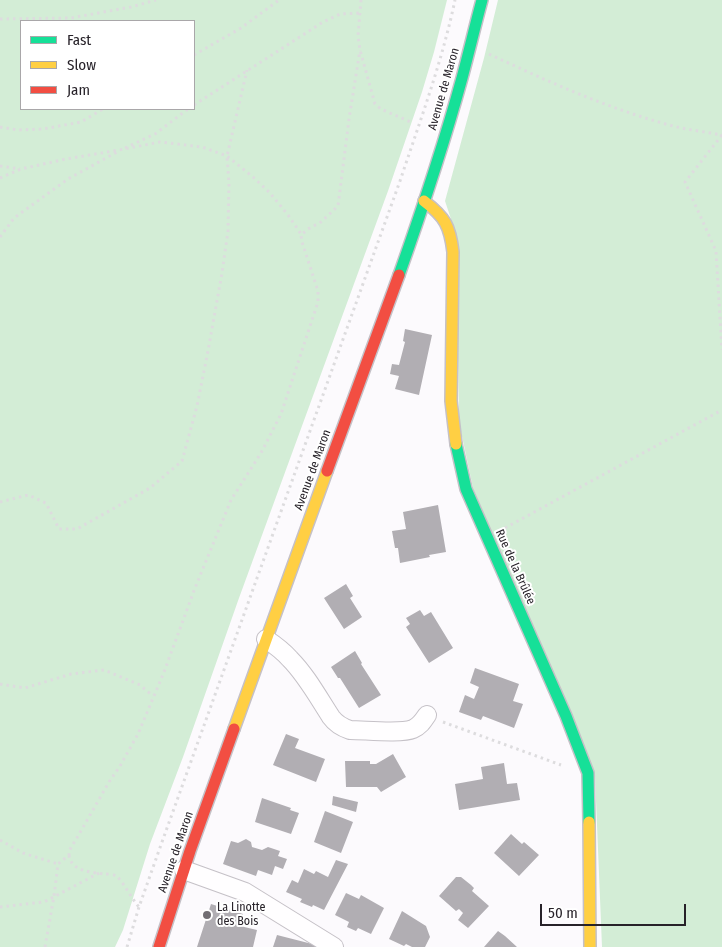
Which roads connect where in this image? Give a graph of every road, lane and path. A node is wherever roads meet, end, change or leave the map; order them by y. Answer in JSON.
{"nodes":[{"id":1,"x":156,"y":0,"type":"edge"},
{"id":2,"x":279,"y":0,"type":"edge"},
{"id":3,"x":362,"y":0,"type":"edge"},
{"id":4,"x":455,"y":0,"type":"edge"},
{"id":5,"x":482,"y":0,"type":"edge"},
{"id":6,"x":360,"y":13,"type":"junction"},
{"id":7,"x":0,"y":19,"type":"edge"},
{"id":8,"x":470,"y":45,"type":"junction"},
{"id":9,"x":360,"y":50,"type":"junction"},
{"id":10,"x":195,"y":54,"type":"edge"},
{"id":11,"x":247,"y":70,"type":"junction"},
{"id":12,"x":195,"y":104,"type":"edge"},
{"id":13,"x":101,"y":110,"type":"edge"},
{"id":14,"x":187,"y":110,"type":"edge"},
{"id":15,"x":413,"y":123,"type":"dead end"},
{"id":16,"x":0,"y":127,"type":"edge"},
{"id":17,"x":722,"y":135,"type":"edge"},
{"id":18,"x":119,"y":150,"type":"junction"},
{"id":19,"x":226,"y":156,"type":"junction"},
{"id":20,"x":0,"y":166,"type":"edge"},
{"id":21,"x":21,"y":169,"type":"junction"},
{"id":22,"x":0,"y":178,"type":"edge"},
{"id":23,"x":424,"y":201,"type":"junction"},
{"id":24,"x":301,"y":235,"type":"junction"},
{"id":25,"x":0,"y":237,"type":"edge"},
{"id":26,"x":722,"y":350,"type":"edge"},
{"id":27,"x":722,"y":410,"type":"edge"},
{"id":28,"x":0,"y":502,"type":"edge"},
{"id":29,"x":502,"y":530,"type":"dead end"},
{"id":30,"x":266,"y":639,"type":"junction"},
{"id":31,"x":0,"y":684,"type":"edge"},
{"id":32,"x":153,"y":696,"type":"junction"},
{"id":33,"x":427,"y":715,"type":"joint"},
{"id":34,"x":566,"y":766,"type":"dead end"},
{"id":35,"x":0,"y":840,"type":"edge"},
{"id":36,"x":68,"y":855,"type":"junction"},
{"id":37,"x":58,"y":864,"type":"junction"},
{"id":38,"x":184,"y":870,"type":"junction"},
{"id":39,"x":99,"y":873,"type":"junction"},
{"id":40,"x":54,"y":896,"type":"junction"},
{"id":41,"x":0,"y":907,"type":"edge"},
{"id":42,"x":139,"y":907,"type":"junction"},
{"id":43,"x":45,"y":947,"type":"edge"},
{"id":44,"x":127,"y":947,"type":"edge"},
{"id":45,"x":159,"y":947,"type":"edge"},
{"id":46,"x":334,"y":947,"type":"edge"},
{"id":47,"x":590,"y":947,"type":"edge"}],
"edges":[{"from":1,"to":7,"type":"path"},
{"from":2,"to":10,"type":"path"},
{"from":3,"to":6,"type":"path"},
{"from":4,"to":42,"type":"path"},
{"from":5,"to":8,"type":"street","name":"Avenue de Maron"},
{"from":6,"to":9,"type":"path"},
{"from":6,"to":11,"type":"path"},
{"from":8,"to":17,"type":"path"},
{"from":8,"to":23,"type":"street","name":"Avenue de Maron"},
{"from":9,"to":15,"type":"path"},
{"from":9,"to":24,"type":"path"},
{"from":11,"to":12,"type":"path"},
{"from":11,"to":19,"type":"path"},
{"from":13,"to":16,"type":"path"},
{"from":14,"to":18,"type":"path"},
{"from":17,"to":26,"type":"path"},
{"from":18,"to":19,"type":"path"},
{"from":18,"to":21,"type":"path"},
{"from":18,"to":25,"type":"path"},
{"from":19,"to":24,"type":"path"},
{"from":19,"to":28,"type":"path"},
{"from":20,"to":21,"type":"path"},
{"from":21,"to":22,"type":"path"},
{"from":23,"to":30,"type":"street","name":"Avenue de Maron"},
{"from":23,"to":47,"type":"street","name":"Rue de la Brûlée"},
{"from":24,"to":32,"type":"path"},
{"from":27,"to":29,"type":"path"},
{"from":30,"to":33,"type":"street"},
{"from":30,"to":38,"type":"street","name":"Avenue de Maron"},
{"from":31,"to":32,"type":"path"},
{"from":32,"to":36,"type":"path"},
{"from":33,"to":34,"type":"path"},
{"from":35,"to":37,"type":"path"},
{"from":36,"to":37,"type":"path"},
{"from":36,"to":39,"type":"path"},
{"from":37,"to":40,"type":"path"},
{"from":38,"to":45,"type":"street","name":"Avenue de Maron"},
{"from":38,"to":46,"type":"street"},
{"from":39,"to":40,"type":"path"},
{"from":39,"to":42,"type":"path"},
{"from":40,"to":41,"type":"path"},
{"from":40,"to":43,"type":"path"},
{"from":42,"to":44,"type":"path"}]}
